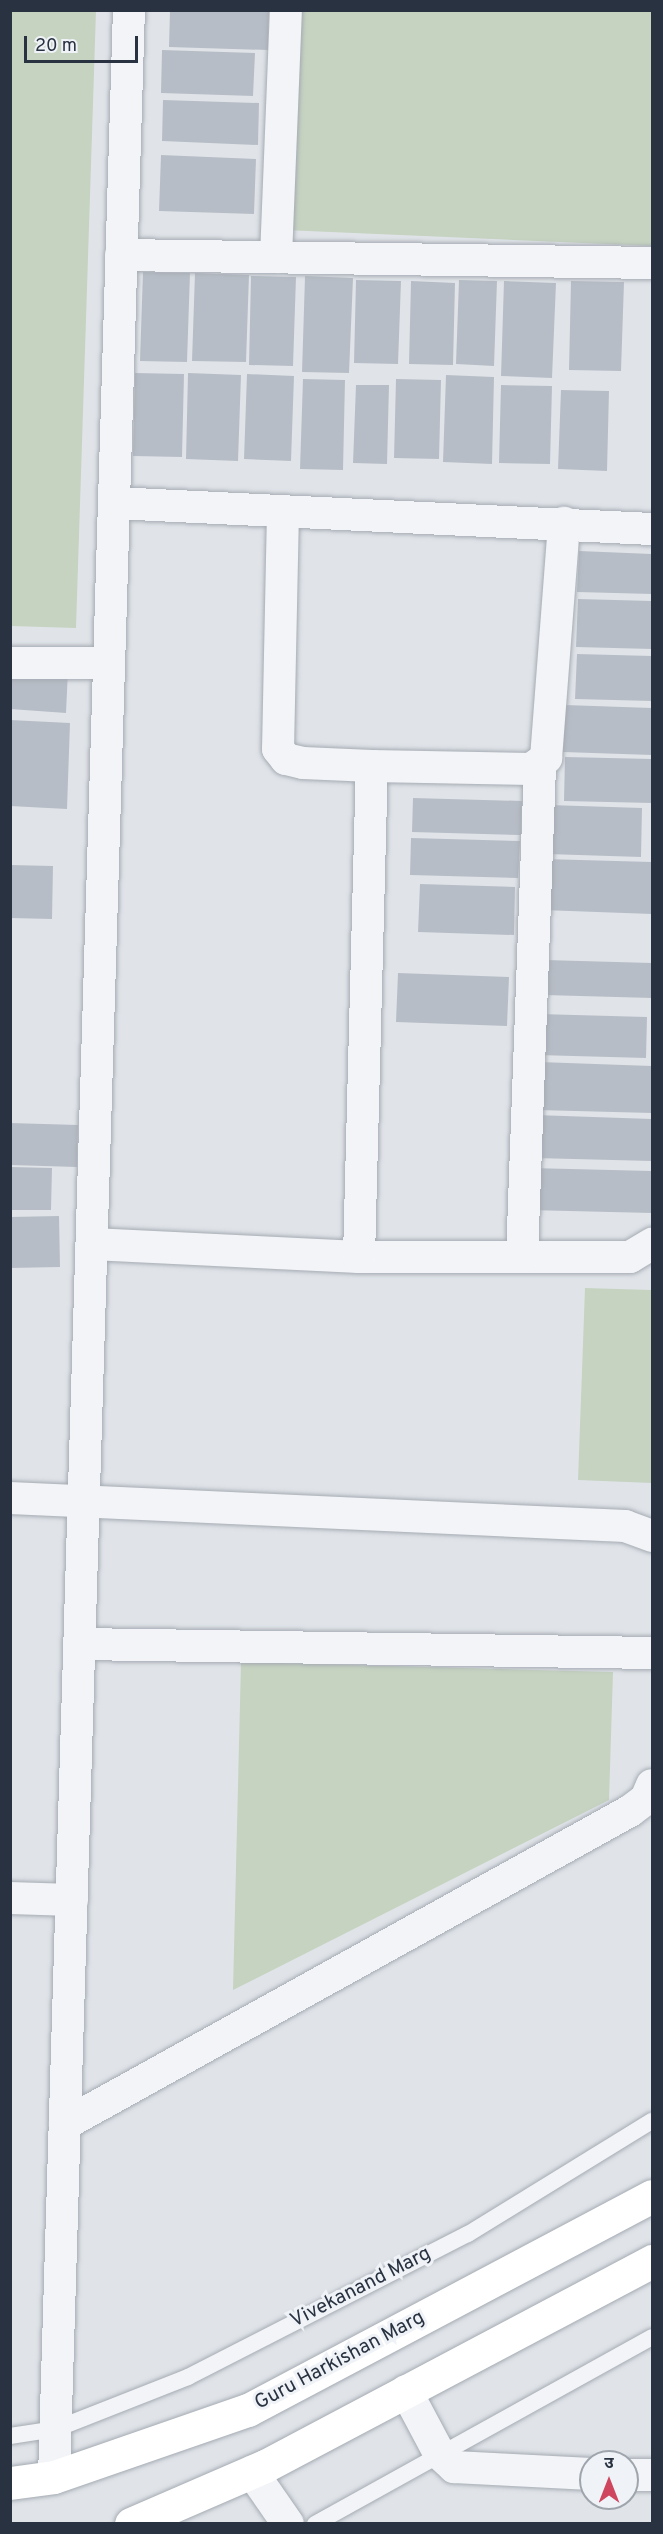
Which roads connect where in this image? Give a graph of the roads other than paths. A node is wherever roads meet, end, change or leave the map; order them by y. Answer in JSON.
{"nodes":[{"id":1,"x":129,"y":10,"type":"edge"},
{"id":2,"x":286,"y":10,"type":"edge"},
{"id":3,"x":121,"y":255,"type":"junction"},
{"id":4,"x":276,"y":257,"type":"junction"},
{"id":5,"x":652,"y":263,"type":"edge"},
{"id":6,"x":114,"y":503,"type":"junction"},
{"id":7,"x":283,"y":511,"type":"junction"},
{"id":8,"x":564,"y":523,"type":"junction"},
{"id":9,"x":652,"y":529,"type":"edge"},
{"id":10,"x":10,"y":663,"type":"edge"},
{"id":11,"x":109,"y":663,"type":"junction"},
{"id":12,"x":540,"y":765,"type":"junction"},
{"id":13,"x":372,"y":766,"type":"junction"},
{"id":14,"x":652,"y":1244,"type":"edge"},
{"id":15,"x":92,"y":1245,"type":"junction"},
{"id":16,"x":359,"y":1257,"type":"junction"},
{"id":17,"x":522,"y":1257,"type":"junction"},
{"id":18,"x":10,"y":1498,"type":"edge"},
{"id":19,"x":84,"y":1501,"type":"junction"},
{"id":20,"x":652,"y":1536,"type":"edge"},
{"id":21,"x":80,"y":1644,"type":"junction"},
{"id":22,"x":652,"y":1653,"type":"edge"},
{"id":23,"x":652,"y":1785,"type":"edge"},
{"id":24,"x":10,"y":1898,"type":"edge"},
{"id":25,"x":72,"y":1900,"type":"junction"},
{"id":26,"x":652,"y":2121,"type":"edge"},
{"id":27,"x":65,"y":2124,"type":"junction"},
{"id":28,"x":652,"y":2196,"type":"edge"},
{"id":29,"x":652,"y":2261,"type":"edge"},
{"id":30,"x":652,"y":2337,"type":"edge"},
{"id":31,"x":406,"y":2391,"type":"junction"},
{"id":32,"x":56,"y":2429,"type":"junction"},
{"id":33,"x":10,"y":2436,"type":"edge"},
{"id":34,"x":439,"y":2453,"type":"junction"},
{"id":35,"x":252,"y":2472,"type":"junction"},
{"id":36,"x":579,"y":2474,"type":"edge"},
{"id":37,"x":54,"y":2477,"type":"junction"},
{"id":38,"x":10,"y":2483,"type":"edge"},
{"id":39,"x":131,"y":2523,"type":"edge"},
{"id":40,"x":288,"y":2523,"type":"edge"},
{"id":41,"x":315,"y":2523,"type":"edge"}],
"edges":[{"from":1,"to":3,"type":"street"},
{"from":2,"to":4,"type":"street"},
{"from":3,"to":4,"type":"street"},
{"from":3,"to":6,"type":"street"},
{"from":4,"to":5,"type":"street"},
{"from":6,"to":7,"type":"street"},
{"from":6,"to":11,"type":"street"},
{"from":7,"to":8,"type":"street"},
{"from":7,"to":13,"type":"street"},
{"from":8,"to":9,"type":"street"},
{"from":8,"to":12,"type":"street"},
{"from":10,"to":11,"type":"street"},
{"from":11,"to":15,"type":"street"},
{"from":12,"to":13,"type":"street"},
{"from":12,"to":17,"type":"street"},
{"from":13,"to":16,"type":"street"},
{"from":14,"to":17,"type":"street"},
{"from":15,"to":16,"type":"street"},
{"from":15,"to":19,"type":"street"},
{"from":16,"to":17,"type":"street"},
{"from":18,"to":19,"type":"street"},
{"from":19,"to":20,"type":"street"},
{"from":19,"to":21,"type":"street"},
{"from":21,"to":22,"type":"street"},
{"from":21,"to":25,"type":"street"},
{"from":23,"to":27,"type":"street"},
{"from":24,"to":25,"type":"street"},
{"from":25,"to":27,"type":"street"},
{"from":26,"to":32,"type":"lane","name":"Vivekanand Marg"},
{"from":27,"to":32,"type":"street"},
{"from":28,"to":37,"type":"main road","name":"Guru Harkishan Marg"},
{"from":29,"to":31,"type":"main road"},
{"from":30,"to":34,"type":"lane"},
{"from":31,"to":34,"type":"street"},
{"from":31,"to":35,"type":"main road"},
{"from":32,"to":33,"type":"lane","name":"Vivekanand Marg"},
{"from":32,"to":37,"type":"street"},
{"from":34,"to":36,"type":"street"},
{"from":34,"to":41,"type":"lane"},
{"from":35,"to":39,"type":"main road"},
{"from":35,"to":40,"type":"street"},
{"from":37,"to":38,"type":"main road","name":"Guru Harkishan Marg"}]}
